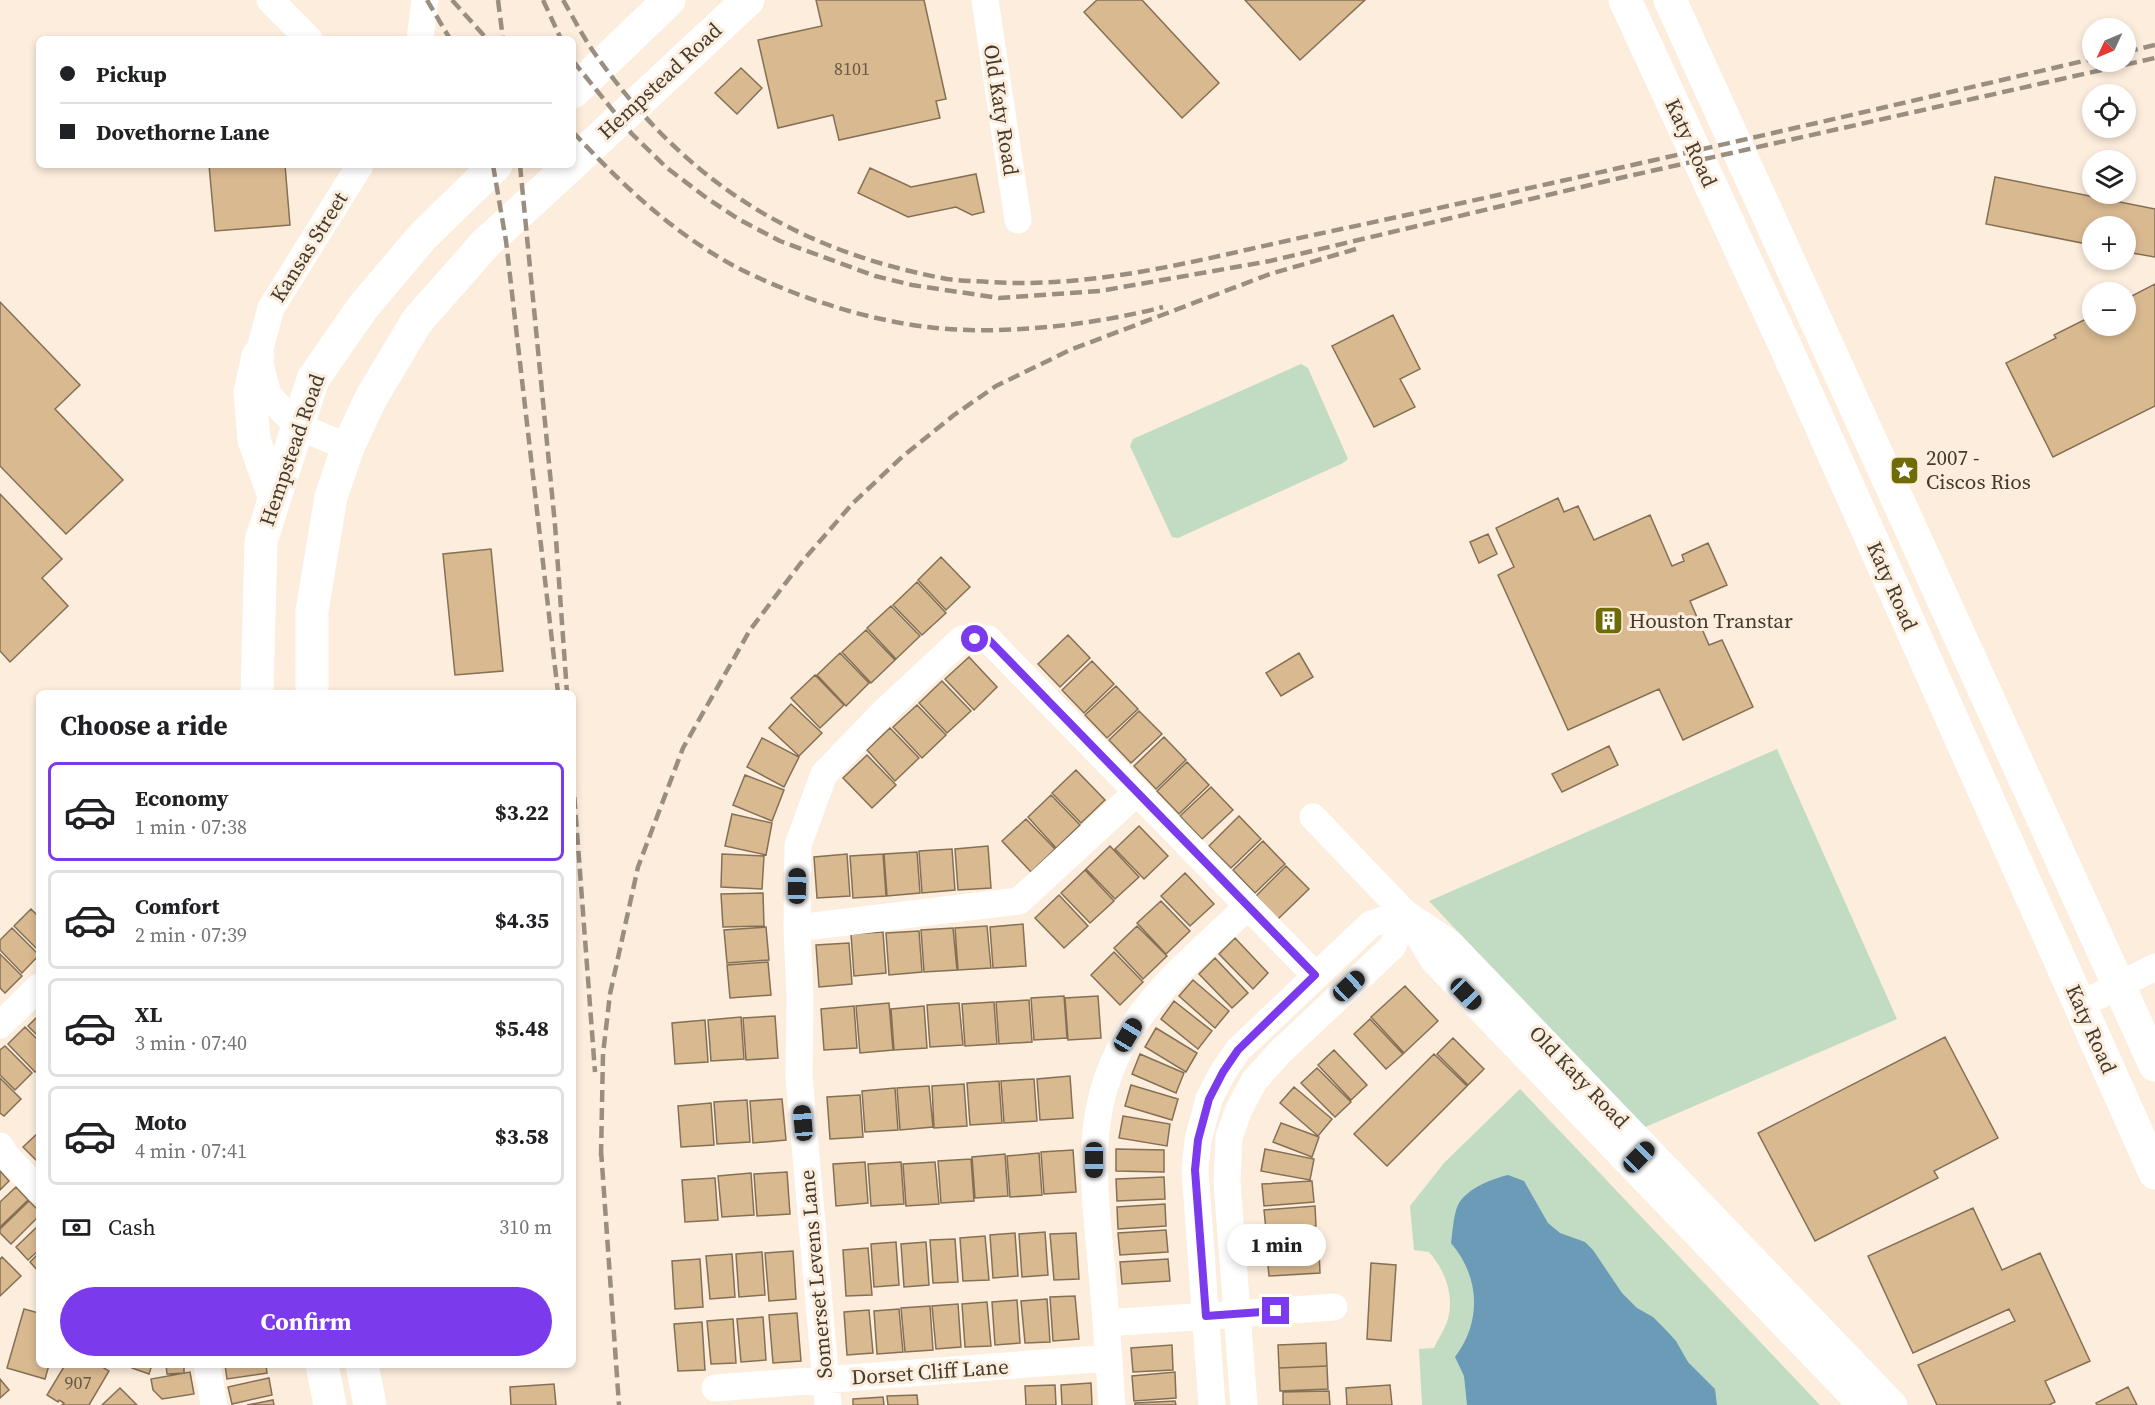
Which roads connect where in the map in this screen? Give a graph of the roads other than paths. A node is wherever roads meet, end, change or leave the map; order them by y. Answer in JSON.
{"nodes":[{"id":1,"x":270,"y":0,"type":"edge"},
{"id":2,"x":425,"y":0,"type":"edge"},
{"id":3,"x":669,"y":0,"type":"edge"},
{"id":4,"x":748,"y":0,"type":"edge"},
{"id":5,"x":985,"y":0,"type":"edge"},
{"id":6,"x":1625,"y":0,"type":"edge"},
{"id":7,"x":1670,"y":0,"type":"edge"},
{"id":8,"x":306,"y":36,"type":"edge"},
{"id":9,"x":420,"y":36,"type":"edge"},
{"id":10,"x":576,"y":89,"type":"edge"},
{"id":11,"x":576,"y":160,"type":"edge"},
{"id":12,"x":358,"y":168,"type":"edge"},
{"id":13,"x":493,"y":168,"type":"edge"},
{"id":14,"x":568,"y":168,"type":"edge"},
{"id":15,"x":1018,"y":220,"type":"dead end"},
{"id":16,"x":258,"y":356,"type":"junction"},
{"id":17,"x":297,"y":426,"type":"junction"},
{"id":18,"x":348,"y":447,"type":"junction"},
{"id":19,"x":274,"y":496,"type":"junction"},
{"id":20,"x":1954,"y":626,"type":"junction"},
{"id":21,"x":1919,"y":650,"type":"junction"},
{"id":22,"x":257,"y":690,"type":"edge"},
{"id":23,"x":312,"y":690,"type":"edge"},
{"id":24,"x":1136,"y":793,"type":"junction"},
{"id":25,"x":1313,"y":817,"type":"dead end"},
{"id":26,"x":2083,"y":906,"type":"junction"},
{"id":27,"x":1247,"y":907,"type":"junction"},
{"id":28,"x":1405,"y":913,"type":"junction"},
{"id":29,"x":2045,"y":926,"type":"junction"},
{"id":30,"x":797,"y":928,"type":"junction"},
{"id":31,"x":2155,"y":967,"type":"edge"},
{"id":32,"x":1306,"y":984,"type":"junction"},
{"id":33,"x":2119,"y":987,"type":"junction"},
{"id":34,"x":36,"y":990,"type":"edge"},
{"id":35,"x":2080,"y":1005,"type":"junction"},
{"id":36,"x":1318,"y":1015,"type":"junction"},
{"id":37,"x":0,"y":1025,"type":"edge"},
{"id":38,"x":2155,"y":1065,"type":"edge"},
{"id":39,"x":0,"y":1146,"type":"edge"},
{"id":40,"x":1639,"y":1157,"type":"junction"},
{"id":41,"x":2155,"y":1173,"type":"edge"},
{"id":42,"x":36,"y":1187,"type":"edge"},
{"id":43,"x":1334,"y":1306,"type":"dead end"},
{"id":44,"x":1238,"y":1313,"type":"junction"},
{"id":45,"x":1206,"y":1316,"type":"junction"},
{"id":46,"x":1107,"y":1323,"type":"junction"},
{"id":47,"x":1109,"y":1358,"type":"junction"},
{"id":48,"x":208,"y":1368,"type":"edge"},
{"id":49,"x":323,"y":1368,"type":"edge"},
{"id":50,"x":363,"y":1368,"type":"edge"},
{"id":51,"x":715,"y":1388,"type":"dead end"},
{"id":52,"x":827,"y":1392,"type":"edge"},
{"id":53,"x":1893,"y":1404,"type":"edge"},
{"id":54,"x":214,"y":1405,"type":"edge"},
{"id":55,"x":330,"y":1405,"type":"edge"},
{"id":56,"x":370,"y":1405,"type":"edge"},
{"id":57,"x":1112,"y":1405,"type":"edge"},
{"id":58,"x":1212,"y":1405,"type":"edge"},
{"id":59,"x":1244,"y":1405,"type":"edge"},
{"id":60,"x":1860,"y":1405,"type":"edge"}],
"edges":[{"from":1,"to":8,"type":"street"},
{"from":2,"to":9,"type":"street"},
{"from":3,"to":10,"type":"main road"},
{"from":4,"to":11,"type":"main road","name":"Hempstead Road"},
{"from":5,"to":15,"type":"street","name":"Old Katy Road"},
{"from":6,"to":21,"type":"main road","name":"Katy Road"},
{"from":7,"to":20,"type":"main road","name":"Katy Road"},
{"from":12,"to":16,"type":"street","name":"Kansas Street"},
{"from":13,"to":17,"type":"main road","name":"Hempstead Road"},
{"from":14,"to":18,"type":"main road","name":"Hempstead Road"},
{"from":16,"to":17,"type":"street","name":"Kansas Street"},
{"from":16,"to":19,"type":"main road"},
{"from":17,"to":18,"type":"street"},
{"from":17,"to":19,"type":"main road","name":"Hempstead Road"},
{"from":18,"to":23,"type":"main road","name":"Hempstead Road"},
{"from":19,"to":22,"type":"main road","name":"Hempstead Road"},
{"from":20,"to":21,"type":"main road"},
{"from":20,"to":26,"type":"main road","name":"Katy Road"},
{"from":21,"to":29,"type":"main road","name":"Katy Road"},
{"from":24,"to":27,"type":"street","name":"Somerset Levens Lane"},
{"from":24,"to":30,"type":"street"},
{"from":24,"to":30,"type":"street","name":"Somerset Levens Lane"},
{"from":25,"to":28,"type":"street","name":"Old Katy Road"},
{"from":26,"to":29,"type":"main road"},
{"from":26,"to":33,"type":"main road","name":"Katy Road"},
{"from":27,"to":32,"type":"street","name":"Somerset Levens Lane"},
{"from":27,"to":46,"type":"street"},
{"from":28,"to":32,"type":"street"},
{"from":28,"to":36,"type":"street"},
{"from":28,"to":40,"type":"street","name":"Old Katy Road"},
{"from":29,"to":35,"type":"main road","name":"Katy Road"},
{"from":30,"to":52,"type":"street","name":"Somerset Levens Lane"},
{"from":31,"to":33,"type":"street"},
{"from":32,"to":36,"type":"street","name":"Somerset Levens Lane"},
{"from":32,"to":45,"type":"street"},
{"from":33,"to":35,"type":"street"},
{"from":33,"to":38,"type":"main road","name":"Katy Road"},
{"from":34,"to":37,"type":"street"},
{"from":35,"to":41,"type":"main road","name":"Katy Road"},
{"from":36,"to":44,"type":"street"},
{"from":39,"to":42,"type":"street"},
{"from":40,"to":53,"type":"street","name":"Old Katy Road"},
{"from":40,"to":60,"type":"street","name":"Old Katy Road"},
{"from":43,"to":44,"type":"street"},
{"from":44,"to":45,"type":"street"},
{"from":44,"to":59,"type":"street"},
{"from":45,"to":46,"type":"street"},
{"from":45,"to":58,"type":"street"},
{"from":46,"to":47,"type":"street"},
{"from":47,"to":52,"type":"street","name":"Dorset Cliff Lane"},
{"from":47,"to":57,"type":"street"},
{"from":48,"to":54,"type":"street"},
{"from":49,"to":55,"type":"main road"},
{"from":50,"to":56,"type":"main road"},
{"from":51,"to":52,"type":"street","name":"Dorset Cliff Lane"},
{"from":53,"to":60,"type":"street"}]}
